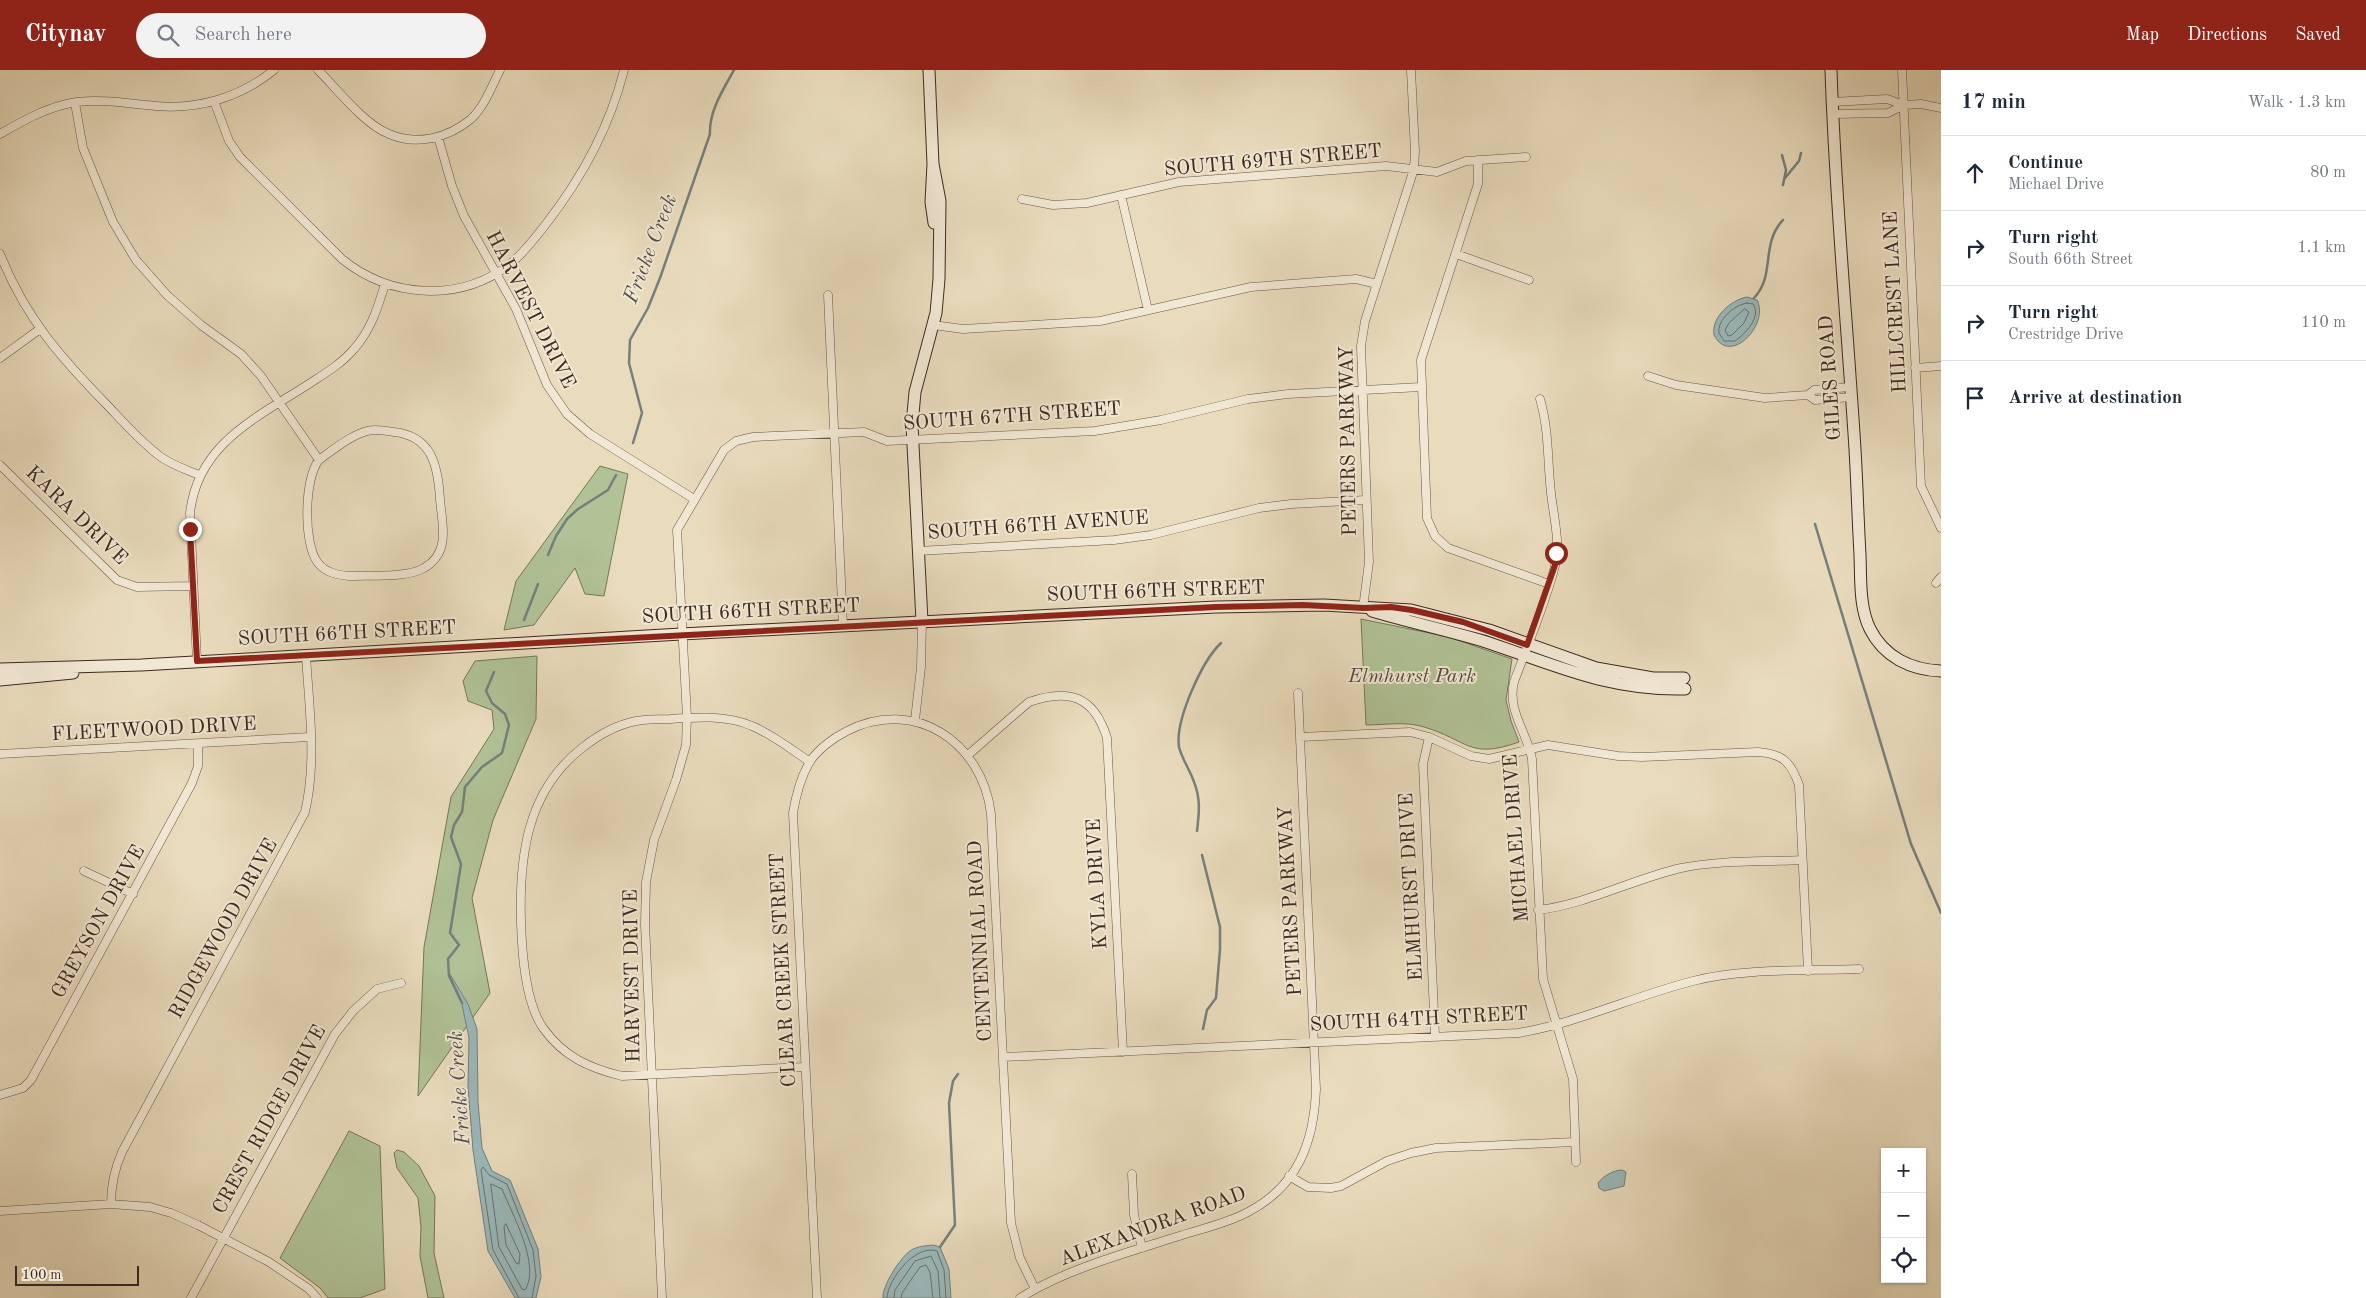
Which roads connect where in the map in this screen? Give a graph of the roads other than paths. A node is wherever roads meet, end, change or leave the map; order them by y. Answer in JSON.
{"nodes":[{"id":1,"x":274,"y":70,"type":"edge"},
{"id":2,"x":318,"y":70,"type":"edge"},
{"id":3,"x":500,"y":70,"type":"edge"},
{"id":4,"x":624,"y":70,"type":"edge"},
{"id":5,"x":929,"y":70,"type":"edge"},
{"id":6,"x":1411,"y":70,"type":"edge"},
{"id":7,"x":1831,"y":70,"type":"edge"},
{"id":8,"x":1902,"y":70,"type":"edge"},
{"id":9,"x":214,"y":102,"type":"junction"},
{"id":10,"x":75,"y":103,"type":"junction"},
{"id":11,"x":1904,"y":105,"type":"junction"},
{"id":12,"x":1832,"y":108,"type":"junction"},
{"id":13,"x":1941,"y":108,"type":"edge"},
{"id":14,"x":0,"y":134,"type":"edge"},
{"id":15,"x":438,"y":137,"type":"junction"},
{"id":16,"x":1526,"y":157,"type":"dead end"},
{"id":17,"x":1478,"y":160,"type":"junction"},
{"id":18,"x":1414,"y":169,"type":"junction"},
{"id":19,"x":1121,"y":196,"type":"junction"},
{"id":20,"x":1022,"y":199,"type":"dead end"},
{"id":21,"x":0,"y":254,"type":"edge"},
{"id":22,"x":1456,"y":254,"type":"junction"},
{"id":23,"x":496,"y":273,"type":"junction"},
{"id":24,"x":1530,"y":280,"type":"dead end"},
{"id":25,"x":385,"y":284,"type":"junction"},
{"id":26,"x":1377,"y":284,"type":"junction"},
{"id":27,"x":828,"y":295,"type":"dead end"},
{"id":28,"x":1148,"y":310,"type":"junction"},
{"id":29,"x":933,"y":325,"type":"junction"},
{"id":30,"x":40,"y":329,"type":"junction"},
{"id":31,"x":0,"y":358,"type":"edge"},
{"id":32,"x":1941,"y":366,"type":"edge"},
{"id":33,"x":1915,"y":368,"type":"junction"},
{"id":34,"x":1648,"y":376,"type":"dead end"},
{"id":35,"x":1421,"y":387,"type":"junction"},
{"id":36,"x":1362,"y":390,"type":"junction"},
{"id":37,"x":1850,"y":392,"type":"junction"},
{"id":38,"x":1540,"y":399,"type":"dead end"},
{"id":39,"x":280,"y":403,"type":"junction"},
{"id":40,"x":834,"y":433,"type":"junction"},
{"id":41,"x":912,"y":440,"type":"junction"},
{"id":42,"x":319,"y":460,"type":"junction"},
{"id":43,"x":1,"y":467,"type":"edge"},
{"id":44,"x":199,"y":475,"type":"junction"},
{"id":45,"x":694,"y":499,"type":"junction"},
{"id":46,"x":1366,"y":500,"type":"junction"},
{"id":47,"x":1941,"y":528,"type":"edge"},
{"id":48,"x":918,"y":551,"type":"junction"},
{"id":49,"x":1549,"y":584,"type":"junction"},
{"id":50,"x":192,"y":586,"type":"junction"},
{"id":51,"x":1364,"y":608,"type":"junction"},
{"id":52,"x":922,"y":622,"type":"junction"},
{"id":53,"x":842,"y":626,"type":"junction"},
{"id":54,"x":682,"y":634,"type":"junction"},
{"id":55,"x":1525,"y":650,"type":"junction"},
{"id":56,"x":306,"y":655,"type":"junction"},
{"id":57,"x":197,"y":661,"type":"junction"},
{"id":58,"x":141,"y":665,"type":"junction"},
{"id":59,"x":0,"y":669,"type":"edge"},
{"id":60,"x":1941,"y":671,"type":"edge"},
{"id":61,"x":0,"y":680,"type":"edge"},
{"id":62,"x":1684,"y":684,"type":"dead end"},
{"id":63,"x":1298,"y":693,"type":"dead end"},
{"id":64,"x":687,"y":717,"type":"junction"},
{"id":65,"x":915,"y":720,"type":"junction"},
{"id":66,"x":1429,"y":736,"type":"junction"},
{"id":67,"x":310,"y":737,"type":"junction"},
{"id":68,"x":1300,"y":737,"type":"junction"},
{"id":69,"x":198,"y":744,"type":"junction"},
{"id":70,"x":1530,"y":748,"type":"junction"},
{"id":71,"x":0,"y":754,"type":"edge"},
{"id":72,"x":968,"y":755,"type":"junction"},
{"id":73,"x":810,"y":762,"type":"junction"},
{"id":74,"x":1802,"y":860,"type":"junction"},
{"id":75,"x":84,"y":871,"type":"dead end"},
{"id":76,"x":133,"y":894,"type":"junction"},
{"id":77,"x":1538,"y":910,"type":"junction"},
{"id":78,"x":1859,"y":969,"type":"dead end"},
{"id":79,"x":1808,"y":971,"type":"junction"},
{"id":80,"x":401,"y":983,"type":"dead end"},
{"id":81,"x":1555,"y":1024,"type":"junction"},
{"id":82,"x":1434,"y":1036,"type":"junction"},
{"id":83,"x":1314,"y":1042,"type":"junction"},
{"id":84,"x":1123,"y":1052,"type":"junction"},
{"id":85,"x":1003,"y":1057,"type":"junction"},
{"id":86,"x":805,"y":1067,"type":"junction"},
{"id":87,"x":651,"y":1076,"type":"junction"},
{"id":88,"x":0,"y":1095,"type":"edge"},
{"id":89,"x":1575,"y":1142,"type":"junction"},
{"id":90,"x":1576,"y":1162,"type":"dead end"},
{"id":91,"x":1132,"y":1174,"type":"dead end"},
{"id":92,"x":1289,"y":1176,"type":"junction"},
{"id":93,"x":111,"y":1204,"type":"junction"},
{"id":94,"x":0,"y":1211,"type":"edge"},
{"id":95,"x":224,"y":1238,"type":"junction"},
{"id":96,"x":1142,"y":1248,"type":"junction"},
{"id":97,"x":1035,"y":1289,"type":"junction"},
{"id":98,"x":191,"y":1298,"type":"edge"},
{"id":99,"x":316,"y":1298,"type":"edge"},
{"id":100,"x":662,"y":1298,"type":"edge"},
{"id":101,"x":817,"y":1298,"type":"edge"},
{"id":102,"x":1020,"y":1298,"type":"edge"}],
"edges":[{"from":1,"to":9,"type":"street"},
{"from":2,"to":15,"type":"street"},
{"from":3,"to":15,"type":"street"},
{"from":4,"to":23,"type":"street"},
{"from":5,"to":29,"type":"street"},
{"from":6,"to":18,"type":"street","name":"PETERS PARKWAY"},
{"from":7,"to":12,"type":"street","name":"GILES ROAD"},
{"from":8,"to":11,"type":"street","name":"HILLCREST LANE"},
{"from":9,"to":10,"type":"street"},
{"from":9,"to":25,"type":"street"},
{"from":10,"to":14,"type":"street"},
{"from":10,"to":39,"type":"street"},
{"from":11,"to":12,"type":"street"},
{"from":11,"to":12,"type":"street"},
{"from":11,"to":13,"type":"street"},
{"from":11,"to":33,"type":"street","name":"HILLCREST LANE"},
{"from":12,"to":37,"type":"street","name":"GILES ROAD"},
{"from":15,"to":23,"type":"street","name":"HARVEST DRIVE"},
{"from":16,"to":17,"type":"street","name":"SOUTH 69TH STREET"},
{"from":17,"to":18,"type":"street","name":"SOUTH 69TH STREET"},
{"from":17,"to":22,"type":"street"},
{"from":18,"to":19,"type":"street","name":"SOUTH 69TH STREET"},
{"from":18,"to":26,"type":"street","name":"PETERS PARKWAY"},
{"from":19,"to":20,"type":"street","name":"SOUTH 69TH STREET"},
{"from":19,"to":28,"type":"street"},
{"from":21,"to":30,"type":"street"},
{"from":22,"to":24,"type":"street"},
{"from":22,"to":35,"type":"street"},
{"from":23,"to":25,"type":"street"},
{"from":23,"to":45,"type":"street","name":"HARVEST DRIVE"},
{"from":25,"to":39,"type":"street"},
{"from":26,"to":28,"type":"street"},
{"from":26,"to":36,"type":"street","name":"PETERS PARKWAY"},
{"from":27,"to":40,"type":"street"},
{"from":28,"to":29,"type":"street"},
{"from":29,"to":41,"type":"street"},
{"from":30,"to":31,"type":"street"},
{"from":30,"to":44,"type":"street"},
{"from":32,"to":33,"type":"street"},
{"from":33,"to":47,"type":"street","name":"HILLCREST LANE"},
{"from":34,"to":37,"type":"street"},
{"from":35,"to":36,"type":"street","name":"SOUTH 67TH STREET"},
{"from":35,"to":49,"type":"street"},
{"from":36,"to":41,"type":"street","name":"SOUTH 67TH STREET"},
{"from":36,"to":46,"type":"street","name":"PETERS PARKWAY"},
{"from":37,"to":60,"type":"street","name":"GILES ROAD"},
{"from":38,"to":49,"type":"street","name":"MICHAEL DRIVE"},
{"from":39,"to":42,"type":"street"},
{"from":39,"to":44,"type":"street"},
{"from":40,"to":41,"type":"street","name":"SOUTH 67TH STREET"},
{"from":40,"to":45,"type":"street","name":"SOUTH 67TH STREET"},
{"from":40,"to":53,"type":"street"},
{"from":41,"to":48,"type":"street"},
{"from":42,"to":42,"type":"street"},
{"from":43,"to":50,"type":"street","name":"KARA DRIVE"},
{"from":44,"to":50,"type":"street"},
{"from":45,"to":54,"type":"street","name":"HARVEST DRIVE"},
{"from":46,"to":48,"type":"street","name":"SOUTH 66TH AVENUE"},
{"from":46,"to":51,"type":"street","name":"PETERS PARKWAY"},
{"from":48,"to":52,"type":"street"},
{"from":49,"to":55,"type":"street","name":"MICHAEL DRIVE"},
{"from":50,"to":57,"type":"street"},
{"from":51,"to":52,"type":"street","name":"SOUTH 66TH STREET"},
{"from":51,"to":55,"type":"street","name":"SOUTH 66TH STREET"},
{"from":52,"to":53,"type":"street","name":"SOUTH 66TH STREET"},
{"from":52,"to":65,"type":"street"},
{"from":53,"to":54,"type":"street","name":"SOUTH 66TH STREET"},
{"from":54,"to":56,"type":"street","name":"SOUTH 66TH STREET"},
{"from":54,"to":64,"type":"street","name":"HARVEST DRIVE"},
{"from":55,"to":62,"type":"street","name":"SOUTH 66TH STREET"},
{"from":55,"to":70,"type":"street","name":"MICHAEL DRIVE"},
{"from":56,"to":57,"type":"street","name":"SOUTH 66TH STREET"},
{"from":56,"to":67,"type":"street","name":"RIDGEWOOD DRIVE"},
{"from":57,"to":58,"type":"street","name":"SOUTH 66TH STREET"},
{"from":58,"to":59,"type":"street","name":"SOUTH 66TH STREET"},
{"from":58,"to":61,"type":"street","name":"SOUTH 66TH STREET"},
{"from":63,"to":68,"type":"street","name":"PETERS PARKWAY"},
{"from":64,"to":73,"type":"street"},
{"from":64,"to":87,"type":"street","name":"HARVEST DRIVE"},
{"from":64,"to":87,"type":"street"},
{"from":65,"to":72,"type":"street","name":"CENTENNIAL ROAD"},
{"from":65,"to":73,"type":"street","name":"CLEAR CREEK STREET"},
{"from":66,"to":68,"type":"street"},
{"from":66,"to":70,"type":"street"},
{"from":66,"to":82,"type":"street","name":"ELMHURST DRIVE"},
{"from":67,"to":69,"type":"street","name":"FLEETWOOD DRIVE"},
{"from":67,"to":93,"type":"street","name":"RIDGEWOOD DRIVE"},
{"from":68,"to":83,"type":"street","name":"PETERS PARKWAY"},
{"from":69,"to":71,"type":"street","name":"FLEETWOOD DRIVE"},
{"from":69,"to":76,"type":"street","name":"GREYSON DRIVE"},
{"from":70,"to":74,"type":"street"},
{"from":70,"to":77,"type":"street","name":"MICHAEL DRIVE"},
{"from":72,"to":84,"type":"street","name":"KYLA DRIVE"},
{"from":72,"to":85,"type":"street","name":"CENTENNIAL ROAD"},
{"from":73,"to":86,"type":"street","name":"CLEAR CREEK STREET"},
{"from":74,"to":77,"type":"street"},
{"from":74,"to":79,"type":"street"},
{"from":75,"to":76,"type":"street"},
{"from":76,"to":88,"type":"street","name":"GREYSON DRIVE"},
{"from":77,"to":81,"type":"street","name":"MICHAEL DRIVE"},
{"from":78,"to":79,"type":"street","name":"SOUTH 64TH STREET"},
{"from":79,"to":81,"type":"street","name":"SOUTH 64TH STREET"},
{"from":80,"to":95,"type":"street","name":"CREST RIDGE DRIVE"},
{"from":81,"to":82,"type":"street","name":"SOUTH 64TH STREET"},
{"from":81,"to":89,"type":"street","name":"MICHAEL DRIVE"},
{"from":82,"to":83,"type":"street","name":"SOUTH 64TH STREET"},
{"from":83,"to":84,"type":"street","name":"SOUTH 64TH STREET"},
{"from":83,"to":92,"type":"street","name":"PETERS PARKWAY"},
{"from":84,"to":85,"type":"street","name":"SOUTH 64TH STREET"},
{"from":85,"to":97,"type":"street","name":"CENTENNIAL ROAD"},
{"from":86,"to":87,"type":"street"},
{"from":86,"to":101,"type":"street","name":"CLEAR CREEK STREET"},
{"from":87,"to":100,"type":"street","name":"HARVEST DRIVE"},
{"from":89,"to":90,"type":"street","name":"MICHAEL DRIVE"},
{"from":89,"to":92,"type":"street"},
{"from":91,"to":96,"type":"street"},
{"from":92,"to":96,"type":"street","name":"ALEXANDRA ROAD"},
{"from":93,"to":94,"type":"street"},
{"from":93,"to":95,"type":"street"},
{"from":95,"to":98,"type":"street","name":"CREST RIDGE DRIVE"},
{"from":95,"to":99,"type":"street"},
{"from":96,"to":97,"type":"street","name":"ALEXANDRA ROAD"},
{"from":97,"to":102,"type":"street","name":"ALEXANDRA ROAD"}]}
